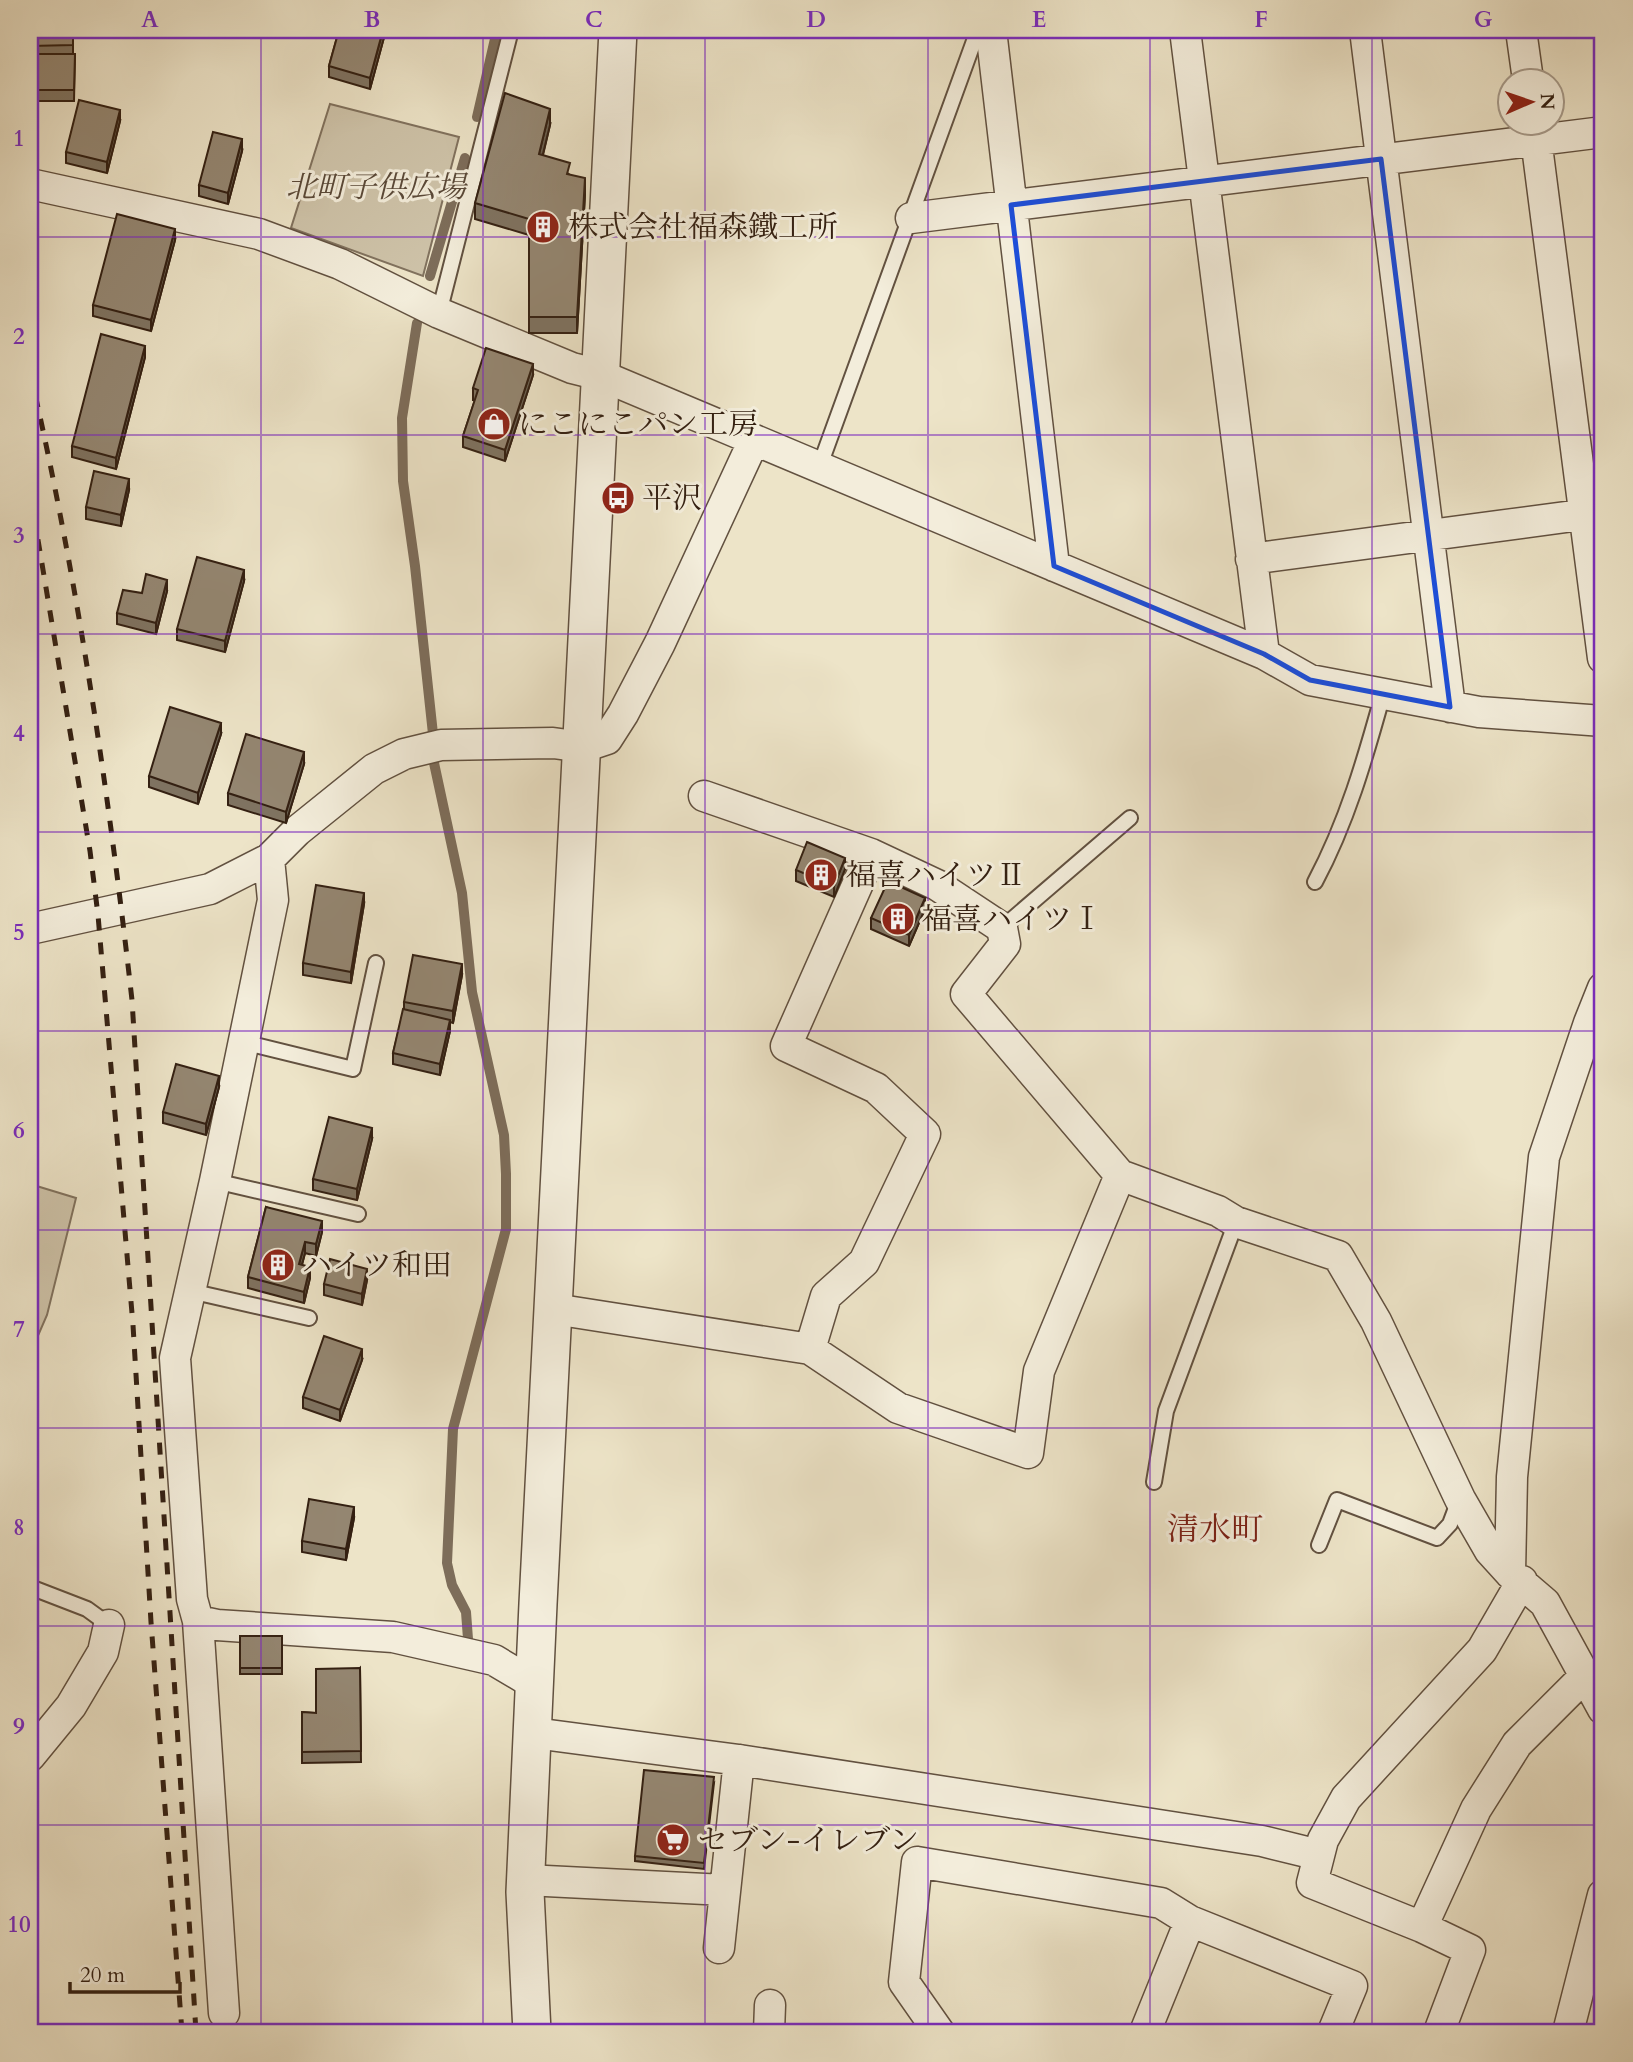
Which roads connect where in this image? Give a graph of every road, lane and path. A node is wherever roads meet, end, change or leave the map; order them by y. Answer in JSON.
{"nodes":[{"id":1,"x":512,"y":30,"type":"edge"},
{"id":2,"x":618,"y":30,"type":"edge"},
{"id":3,"x":978,"y":30,"type":"edge"},
{"id":4,"x":991,"y":30,"type":"edge"},
{"id":5,"x":1185,"y":30,"type":"edge"},
{"id":6,"x":1365,"y":30,"type":"edge"},
{"id":7,"x":1521,"y":30,"type":"edge"},
{"id":8,"x":1526,"y":66,"type":"edge"},
{"id":9,"x":1566,"y":132,"type":"edge"},
{"id":10,"x":1603,"y":132,"type":"edge"},
{"id":11,"x":1512,"y":136,"type":"edge"},
{"id":12,"x":1536,"y":136,"type":"edge"},
{"id":13,"x":1381,"y":159,"type":"junction"},
{"id":14,"x":1203,"y":182,"type":"junction"},
{"id":15,"x":30,"y":184,"type":"edge"},
{"id":16,"x":1011,"y":205,"type":"junction"},
{"id":17,"x":911,"y":218,"type":"junction"},
{"id":18,"x":439,"y":313,"type":"junction"},
{"id":19,"x":600,"y":375,"type":"junction"},
{"id":20,"x":754,"y":440,"type":"junction"},
{"id":21,"x":819,"y":468,"type":"junction"},
{"id":22,"x":1594,"y":513,"type":"edge"},
{"id":23,"x":1427,"y":534,"type":"junction"},
{"id":24,"x":1251,"y":559,"type":"junction"},
{"id":25,"x":1054,"y":566,"type":"junction"},
{"id":26,"x":1264,"y":654,"type":"junction"},
{"id":27,"x":1603,"y":658,"type":"edge"},
{"id":28,"x":1383,"y":694,"type":"junction"},
{"id":29,"x":1450,"y":707,"type":"junction"},
{"id":30,"x":1603,"y":721,"type":"edge"},
{"id":31,"x":583,"y":747,"type":"junction"},
{"id":32,"x":704,"y":796,"type":"dead end"},
{"id":33,"x":1130,"y":818,"type":"dead end"},
{"id":34,"x":871,"y":854,"type":"junction"},
{"id":35,"x":269,"y":859,"type":"junction"},
{"id":36,"x":1315,"y":883,"type":"dead end"},
{"id":37,"x":1003,"y":928,"type":"junction"},
{"id":38,"x":30,"y":929,"type":"edge"},
{"id":39,"x":376,"y":963,"type":"dead end"},
{"id":40,"x":1603,"y":988,"type":"edge"},
{"id":41,"x":1596,"y":1025,"type":"edge"},
{"id":42,"x":243,"y":1042,"type":"junction"},
{"id":43,"x":1120,"y":1175,"type":"junction"},
{"id":44,"x":215,"y":1181,"type":"junction"},
{"id":45,"x":358,"y":1214,"type":"dead end"},
{"id":46,"x":1236,"y":1222,"type":"junction"},
{"id":47,"x":190,"y":1291,"type":"junction"},
{"id":48,"x":554,"y":1309,"type":"junction"},
{"id":49,"x":309,"y":1318,"type":"dead end"},
{"id":50,"x":810,"y":1349,"type":"junction"},
{"id":51,"x":1154,"y":1482,"type":"dead end"},
{"id":52,"x":1460,"y":1499,"type":"junction"},
{"id":53,"x":1319,"y":1545,"type":"dead end"},
{"id":54,"x":1516,"y":1577,"type":"junction"},
{"id":55,"x":30,"y":1587,"type":"edge"},
{"id":56,"x":198,"y":1621,"type":"junction"},
{"id":57,"x":109,"y":1625,"type":"joint"},
{"id":58,"x":1586,"y":1676,"type":"junction"},
{"id":59,"x":536,"y":1685,"type":"junction"},
{"id":60,"x":1603,"y":1709,"type":"edge"},
{"id":61,"x":534,"y":1733,"type":"junction"},
{"id":62,"x":30,"y":1756,"type":"edge"},
{"id":63,"x":739,"y":1760,"type":"junction"},
{"id":64,"x":1319,"y":1855,"type":"junction"},
{"id":65,"x":526,"y":1880,"type":"junction"},
{"id":66,"x":725,"y":1890,"type":"junction"},
{"id":67,"x":1603,"y":1895,"type":"edge"},
{"id":68,"x":1190,"y":1921,"type":"junction"},
{"id":69,"x":1422,"y":1927,"type":"junction"},
{"id":70,"x":719,"y":1948,"type":"dead end"},
{"id":71,"x":224,"y":2013,"type":"dead end"},
{"id":72,"x":532,"y":2032,"type":"edge"},
{"id":73,"x":939,"y":2032,"type":"edge"},
{"id":74,"x":1145,"y":2032,"type":"edge"},
{"id":75,"x":1333,"y":2032,"type":"edge"},
{"id":76,"x":1439,"y":2032,"type":"edge"},
{"id":77,"x":1568,"y":2032,"type":"edge"}],
"edges":[{"from":1,"to":18,"type":"lane"},
{"from":2,"to":19,"type":"street"},
{"from":3,"to":17,"type":"lane"},
{"from":4,"to":16,"type":"street"},
{"from":5,"to":14,"type":"street"},
{"from":6,"to":13,"type":"street"},
{"from":7,"to":8,"type":"street"},
{"from":9,"to":10,"type":"street"},
{"from":11,"to":13,"type":"street"},
{"from":12,"to":22,"type":"street"},
{"from":13,"to":14,"type":"street"},
{"from":13,"to":23,"type":"street"},
{"from":14,"to":16,"type":"street"},
{"from":14,"to":24,"type":"street"},
{"from":15,"to":18,"type":"street"},
{"from":16,"to":17,"type":"street"},
{"from":16,"to":25,"type":"street"},
{"from":17,"to":21,"type":"lane"},
{"from":18,"to":19,"type":"street"},
{"from":19,"to":20,"type":"street"},
{"from":19,"to":31,"type":"street"},
{"from":20,"to":21,"type":"street"},
{"from":20,"to":31,"type":"street"},
{"from":21,"to":25,"type":"street"},
{"from":22,"to":23,"type":"street"},
{"from":22,"to":27,"type":"street"},
{"from":23,"to":24,"type":"street"},
{"from":23,"to":29,"type":"street"},
{"from":24,"to":26,"type":"street"},
{"from":25,"to":26,"type":"street"},
{"from":26,"to":28,"type":"street"},
{"from":28,"to":29,"type":"street"},
{"from":28,"to":36,"type":"lane"},
{"from":29,"to":30,"type":"street"},
{"from":31,"to":35,"type":"street"},
{"from":31,"to":48,"type":"street"},
{"from":32,"to":34,"type":"street"},
{"from":33,"to":37,"type":"lane"},
{"from":34,"to":37,"type":"street"},
{"from":34,"to":50,"type":"street"},
{"from":35,"to":38,"type":"street"},
{"from":35,"to":42,"type":"street"},
{"from":37,"to":43,"type":"street"},
{"from":39,"to":42,"type":"lane"},
{"from":40,"to":41,"type":"street"},
{"from":41,"to":54,"type":"street"},
{"from":42,"to":44,"type":"street"},
{"from":43,"to":46,"type":"street"},
{"from":43,"to":50,"type":"street"},
{"from":44,"to":45,"type":"lane"},
{"from":44,"to":47,"type":"street"},
{"from":46,"to":51,"type":"lane"},
{"from":46,"to":52,"type":"street"},
{"from":47,"to":49,"type":"lane"},
{"from":47,"to":56,"type":"street"},
{"from":48,"to":50,"type":"street"},
{"from":48,"to":59,"type":"street"},
{"from":52,"to":53,"type":"lane"},
{"from":52,"to":54,"type":"street"},
{"from":54,"to":58,"type":"street"},
{"from":54,"to":64,"type":"street"},
{"from":55,"to":57,"type":"lane"},
{"from":56,"to":59,"type":"street"},
{"from":56,"to":71,"type":"street"},
{"from":57,"to":62,"type":"street"},
{"from":58,"to":60,"type":"street"},
{"from":58,"to":69,"type":"street"},
{"from":59,"to":61,"type":"street"},
{"from":61,"to":63,"type":"street"},
{"from":61,"to":65,"type":"street"},
{"from":63,"to":64,"type":"street"},
{"from":63,"to":66,"type":"street"},
{"from":64,"to":69,"type":"street"},
{"from":65,"to":66,"type":"street"},
{"from":65,"to":72,"type":"street"},
{"from":66,"to":70,"type":"street"},
{"from":67,"to":77,"type":"street"},
{"from":68,"to":73,"type":"street"},
{"from":68,"to":74,"type":"street"},
{"from":68,"to":75,"type":"street"},
{"from":69,"to":76,"type":"street"}]}
